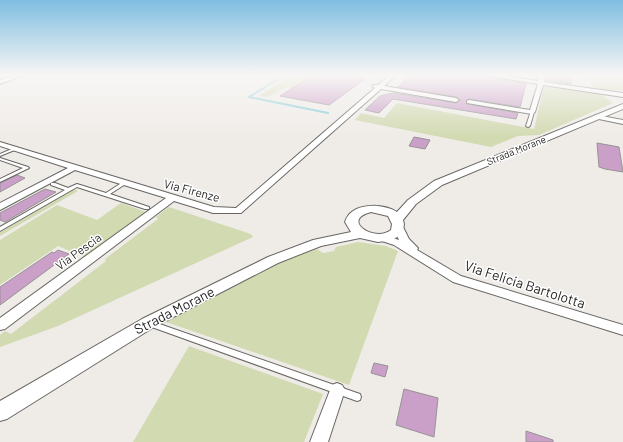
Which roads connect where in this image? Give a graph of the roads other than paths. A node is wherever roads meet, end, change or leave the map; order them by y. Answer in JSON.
{"nodes":[{"id":1,"x":368,"y":96,"type":"edge"},
{"id":2,"x":429,"y":96,"type":"edge"},
{"id":3,"x":537,"y":96,"type":"edge"},
{"id":4,"x":456,"y":100,"type":"dead end"},
{"id":5,"x":469,"y":102,"type":"dead end"},
{"id":6,"x":623,"y":106,"type":"edge"},
{"id":7,"x":532,"y":112,"type":"junction"},
{"id":8,"x":596,"y":117,"type":"junction"},
{"id":9,"x":623,"y":122,"type":"edge"},
{"id":10,"x":528,"y":126,"type":"dead end"},
{"id":11,"x":0,"y":144,"type":"edge"},
{"id":12,"x":15,"y":149,"type":"junction"},
{"id":13,"x":0,"y":155,"type":"edge"},
{"id":14,"x":0,"y":159,"type":"edge"},
{"id":15,"x":72,"y":166,"type":"junction"},
{"id":16,"x":0,"y":182,"type":"edge"},
{"id":17,"x":125,"y":183,"type":"junction"},
{"id":18,"x":53,"y":184,"type":"dead end"},
{"id":19,"x":69,"y":190,"type":"junction"},
{"id":20,"x":106,"y":195,"type":"junction"},
{"id":21,"x":172,"y":198,"type":"junction"},
{"id":22,"x":0,"y":201,"type":"edge"},
{"id":23,"x":412,"y":202,"type":"junction"},
{"id":24,"x":0,"y":207,"type":"edge"},
{"id":25,"x":146,"y":208,"type":"dead end"},
{"id":26,"x":386,"y":212,"type":"junction"},
{"id":27,"x":398,"y":224,"type":"junction"},
{"id":28,"x":0,"y":229,"type":"edge"},
{"id":29,"x":356,"y":230,"type":"junction"},
{"id":30,"x":383,"y":238,"type":"junction"},
{"id":31,"x":421,"y":256,"type":"junction"},
{"id":32,"x":148,"y":323,"type":"junction"},
{"id":33,"x":0,"y":325,"type":"edge"},
{"id":34,"x":623,"y":330,"type":"edge"},
{"id":35,"x":37,"y":390,"type":"junction"},
{"id":36,"x":337,"y":390,"type":"junction"},
{"id":37,"x":357,"y":397,"type":"dead end"},
{"id":38,"x":0,"y":412,"type":"edge"},
{"id":39,"x":0,"y":419,"type":"edge"},
{"id":40,"x":319,"y":442,"type":"edge"}],
"edges":[{"from":1,"to":21,"type":"street","name":"Via Firenze"},
{"from":2,"to":4,"type":"street"},
{"from":3,"to":7,"type":"street"},
{"from":5,"to":7,"type":"street"},
{"from":6,"to":8,"type":"street","name":"Strada Morane"},
{"from":7,"to":10,"type":"lane"},
{"from":8,"to":9,"type":"street"},
{"from":8,"to":23,"type":"street","name":"Strada Morane"},
{"from":11,"to":12,"type":"street","name":"Via Firenze"},
{"from":12,"to":13,"type":"lane"},
{"from":12,"to":15,"type":"street","name":"Via Firenze"},
{"from":14,"to":16,"type":"lane"},
{"from":15,"to":17,"type":"street","name":"Via Firenze"},
{"from":15,"to":22,"type":"street"},
{"from":15,"to":24,"type":"street"},
{"from":17,"to":20,"type":"lane"},
{"from":17,"to":21,"type":"street","name":"Via Firenze"},
{"from":18,"to":19,"type":"lane"},
{"from":19,"to":20,"type":"lane"},
{"from":19,"to":28,"type":"lane"},
{"from":20,"to":25,"type":"lane"},
{"from":21,"to":33,"type":"street","name":"Via Pescia"},
{"from":23,"to":26,"type":"street","name":"Strada Morane"},
{"from":23,"to":27,"type":"street","name":"Strada Morane"},
{"from":26,"to":27,"type":"street"},
{"from":26,"to":29,"type":"street"},
{"from":27,"to":30,"type":"street"},
{"from":27,"to":31,"type":"street","name":"Via Felicia Bartolotta"},
{"from":29,"to":30,"type":"street"},
{"from":29,"to":32,"type":"street","name":"Strada Morane"},
{"from":30,"to":31,"type":"street","name":"Via Felicia Bartolotta"},
{"from":31,"to":34,"type":"street","name":"Via Felicia Bartolotta"},
{"from":32,"to":35,"type":"street","name":"Strada Morane"},
{"from":32,"to":36,"type":"lane"},
{"from":35,"to":38,"type":"street","name":"Strada Morane"},
{"from":35,"to":39,"type":"street","name":"Strada Morane"},
{"from":36,"to":37,"type":"lane"},
{"from":36,"to":40,"type":"street"}]}
